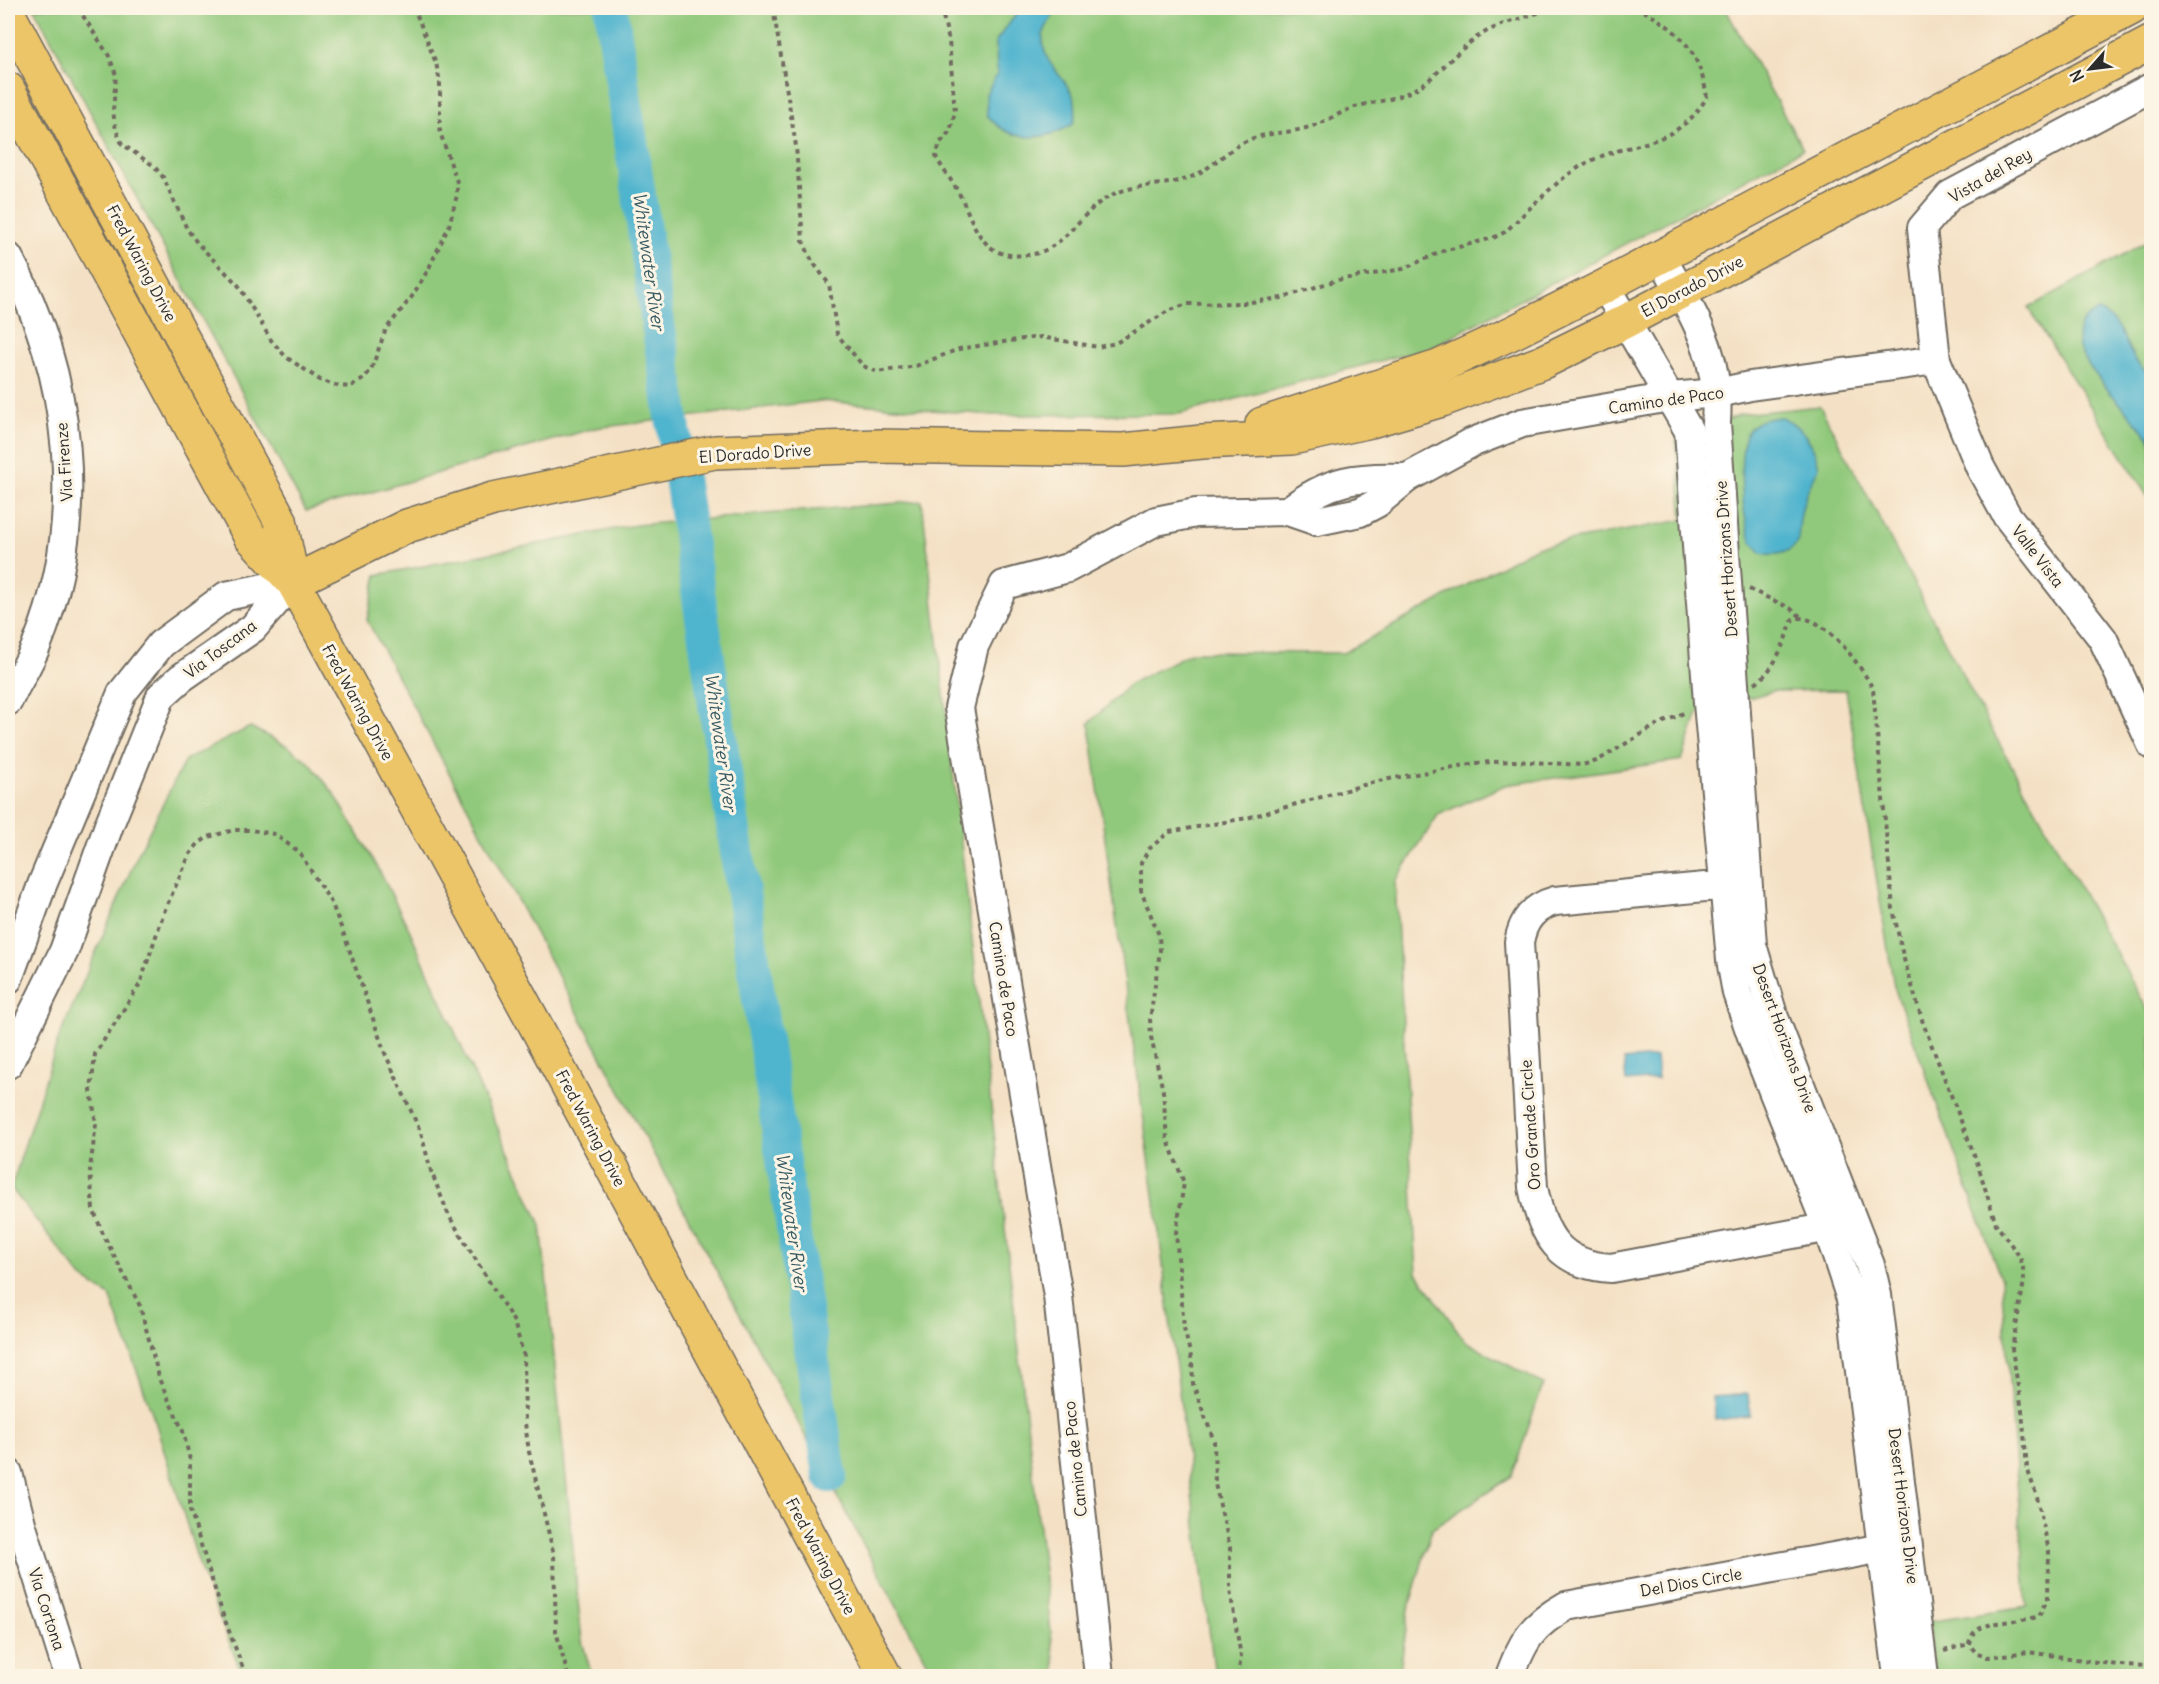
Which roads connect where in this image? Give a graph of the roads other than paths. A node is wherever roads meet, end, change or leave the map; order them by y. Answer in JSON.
{"nodes":[{"id":1,"x":2132,"y":8,"type":"edge"},
{"id":2,"x":8,"y":13,"type":"edge"},
{"id":3,"x":2101,"y":24,"type":"junction"},
{"id":4,"x":2151,"y":42,"type":"edge"},
{"id":5,"x":2119,"y":59,"type":"junction"},
{"id":6,"x":2151,"y":87,"type":"edge"},
{"id":7,"x":8,"y":89,"type":"edge"},
{"id":8,"x":1661,"y":256,"type":"junction"},
{"id":9,"x":8,"y":257,"type":"edge"},
{"id":10,"x":1605,"y":286,"type":"junction"},
{"id":11,"x":1680,"y":291,"type":"junction"},
{"id":12,"x":1626,"y":321,"type":"junction"},
{"id":13,"x":1936,"y":360,"type":"junction"},
{"id":14,"x":1718,"y":393,"type":"junction"},
{"id":15,"x":1670,"y":397,"type":"junction"},
{"id":16,"x":1202,"y":442,"type":"junction"},
{"id":17,"x":293,"y":582,"type":"junction"},
{"id":18,"x":8,"y":701,"type":"edge"},
{"id":19,"x":2151,"y":745,"type":"edge"},
{"id":20,"x":1735,"y":886,"type":"junction"},
{"id":21,"x":8,"y":979,"type":"edge"},
{"id":22,"x":8,"y":1064,"type":"edge"},
{"id":23,"x":1854,"y":1217,"type":"junction"},
{"id":24,"x":1827,"y":1226,"type":"junction"},
{"id":25,"x":8,"y":1473,"type":"edge"},
{"id":26,"x":1909,"y":1543,"type":"junction"},
{"id":27,"x":1880,"y":1548,"type":"junction"},
{"id":28,"x":69,"y":1677,"type":"edge"},
{"id":29,"x":885,"y":1677,"type":"edge"},
{"id":30,"x":1099,"y":1677,"type":"edge"},
{"id":31,"x":1510,"y":1677,"type":"edge"},
{"id":32,"x":1898,"y":1677,"type":"edge"},
{"id":33,"x":1924,"y":1677,"type":"edge"}],
"edges":[{"from":1,"to":3,"type":"main road","name":"El Dorado Drive"},
{"from":2,"to":17,"type":"main road","name":"Fred Waring Drive"},
{"from":3,"to":5,"type":"main road"},
{"from":3,"to":8,"type":"main road","name":"El Dorado Drive"},
{"from":4,"to":5,"type":"main road","name":"El Dorado Drive"},
{"from":5,"to":11,"type":"main road","name":"El Dorado Drive"},
{"from":6,"to":13,"type":"street","name":"Vista del Rey"},
{"from":7,"to":17,"type":"main road","name":"Fred Waring Drive"},
{"from":8,"to":10,"type":"main road","name":"El Dorado Drive"},
{"from":8,"to":11,"type":"street","name":"Desert Horizons Drive"},
{"from":9,"to":18,"type":"street","name":"Via Firenze"},
{"from":10,"to":12,"type":"street","name":"Desert Horizons Drive"},
{"from":10,"to":16,"type":"main road","name":"El Dorado Drive"},
{"from":11,"to":12,"type":"main road","name":"El Dorado Drive"},
{"from":11,"to":14,"type":"street","name":"Desert Horizons Drive"},
{"from":12,"to":15,"type":"street","name":"Desert Horizons Drive"},
{"from":12,"to":16,"type":"main road","name":"El Dorado Drive"},
{"from":13,"to":14,"type":"street","name":"Camino de Paco"},
{"from":13,"to":19,"type":"street","name":"Valle Vista"},
{"from":14,"to":15,"type":"street","name":"Camino de Paco"},
{"from":14,"to":20,"type":"street","name":"Desert Horizons Drive"},
{"from":15,"to":20,"type":"street","name":"Desert Horizons Drive"},
{"from":15,"to":30,"type":"street","name":"Camino de Paco"},
{"from":16,"to":17,"type":"main road","name":"El Dorado Drive"},
{"from":17,"to":21,"type":"street","name":"Via Toscana"},
{"from":17,"to":22,"type":"street","name":"Via Toscana"},
{"from":17,"to":29,"type":"main road","name":"Fred Waring Drive"},
{"from":20,"to":23,"type":"street","name":"Desert Horizons Drive"},
{"from":20,"to":24,"type":"street","name":"Desert Horizons Drive"},
{"from":20,"to":24,"type":"street","name":"Oro Grande Circle"},
{"from":23,"to":24,"type":"street","name":"Oro Grande Circle"},
{"from":23,"to":26,"type":"street","name":"Desert Horizons Drive"},
{"from":24,"to":27,"type":"street","name":"Desert Horizons Drive"},
{"from":25,"to":28,"type":"street","name":"Via Cortona"},
{"from":26,"to":27,"type":"street","name":"Del Dios Circle"},
{"from":26,"to":33,"type":"street","name":"Desert Horizons Drive"},
{"from":27,"to":31,"type":"street","name":"Del Dios Circle"},
{"from":27,"to":32,"type":"street","name":"Desert Horizons Drive"}]}
